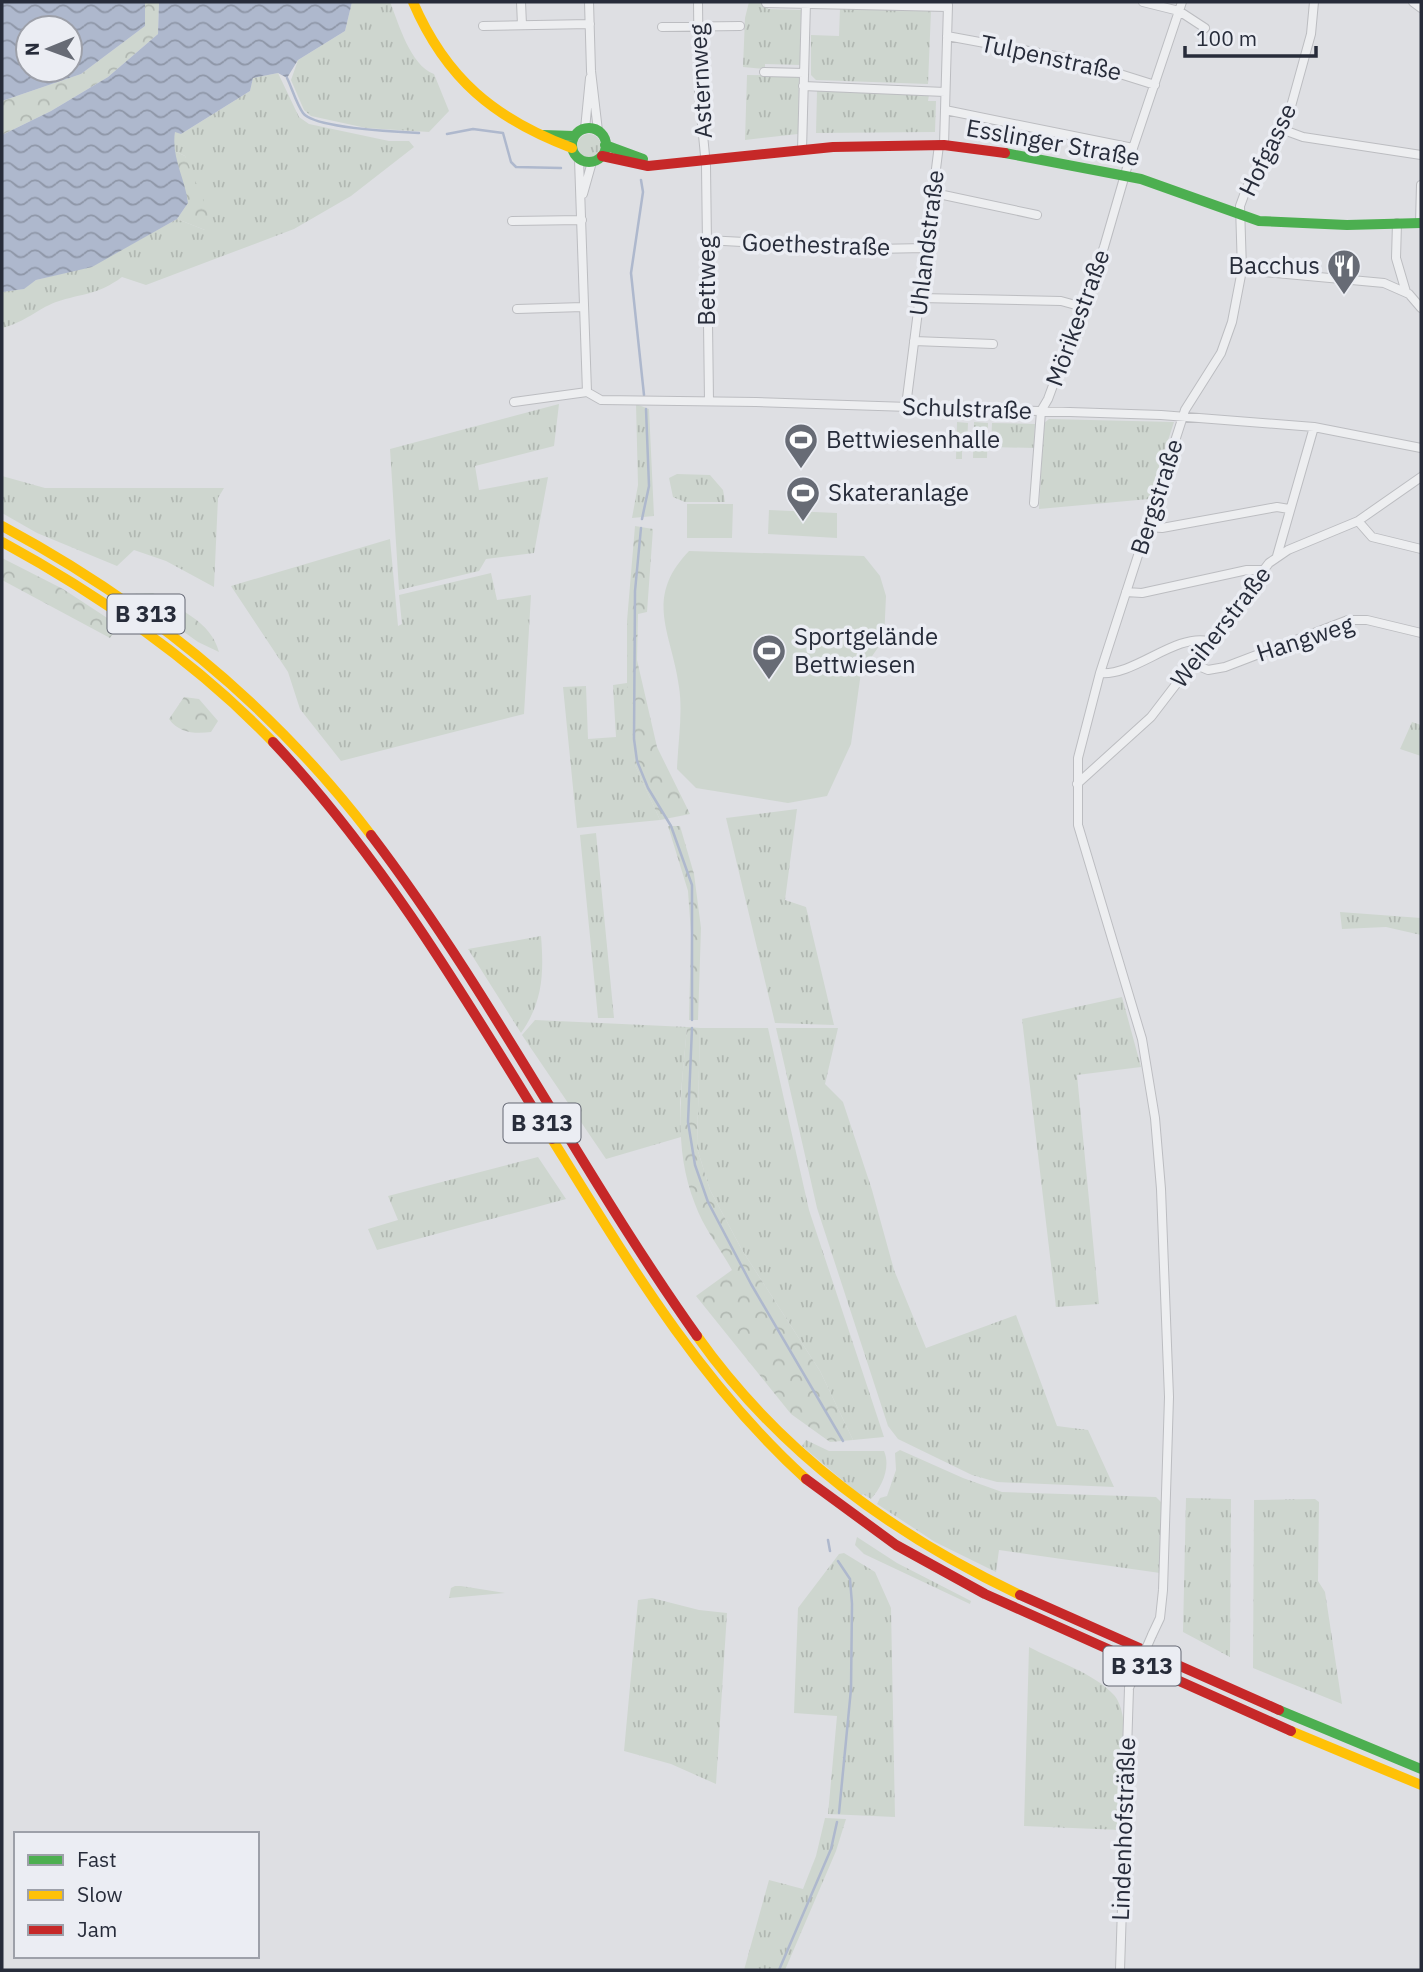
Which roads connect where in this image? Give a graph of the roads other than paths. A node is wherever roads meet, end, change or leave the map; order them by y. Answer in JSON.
{"nodes":[{"id":1,"x":413,"y":2,"type":"edge"},
{"id":2,"x":521,"y":2,"type":"edge"},
{"id":3,"x":589,"y":2,"type":"edge"},
{"id":4,"x":698,"y":2,"type":"edge"},
{"id":5,"x":1143,"y":2,"type":"edge"},
{"id":6,"x":1182,"y":2,"type":"edge"},
{"id":7,"x":1314,"y":2,"type":"edge"},
{"id":8,"x":1413,"y":2,"type":"edge"},
{"id":9,"x":766,"y":3,"type":"edge"},
{"id":10,"x":806,"y":3,"type":"edge"},
{"id":11,"x":948,"y":4,"type":"edge"},
{"id":12,"x":1421,"y":8,"type":"edge"},
{"id":13,"x":1179,"y":11,"type":"junction"},
{"id":14,"x":590,"y":24,"type":"junction"},
{"id":15,"x":522,"y":25,"type":"junction"},
{"id":16,"x":483,"y":26,"type":"dead end"},
{"id":17,"x":740,"y":26,"type":"dead end"},
{"id":18,"x":662,"y":27,"type":"dead end"},
{"id":19,"x":698,"y":27,"type":"junction"},
{"id":20,"x":1205,"y":28,"type":"dead end"},
{"id":21,"x":947,"y":36,"type":"junction"},
{"id":22,"x":591,"y":71,"type":"junction"},
{"id":23,"x":764,"y":72,"type":"dead end"},
{"id":24,"x":804,"y":73,"type":"junction"},
{"id":25,"x":1155,"y":85,"type":"junction"},
{"id":26,"x":803,"y":86,"type":"junction"},
{"id":27,"x":945,"y":92,"type":"junction"},
{"id":28,"x":944,"y":110,"type":"junction"},
{"id":29,"x":585,"y":129,"type":"junction"},
{"id":30,"x":1281,"y":129,"type":"junction"},
{"id":31,"x":597,"y":131,"type":"junction"},
{"id":32,"x":573,"y":142,"type":"junction"},
{"id":33,"x":941,"y":145,"type":"junction"},
{"id":34,"x":1133,"y":148,"type":"junction"},
{"id":35,"x":802,"y":150,"type":"junction"},
{"id":36,"x":600,"y":155,"type":"junction"},
{"id":37,"x":1421,"y":155,"type":"edge"},
{"id":38,"x":579,"y":159,"type":"junction"},
{"id":39,"x":706,"y":161,"type":"junction"},
{"id":40,"x":1125,"y":175,"type":"junction"},
{"id":41,"x":1421,"y":185,"type":"edge"},
{"id":42,"x":934,"y":193,"type":"junction"},
{"id":43,"x":582,"y":201,"type":"junction"},
{"id":44,"x":1037,"y":215,"type":"dead end"},
{"id":45,"x":1238,"y":216,"type":"junction"},
{"id":46,"x":582,"y":220,"type":"junction"},
{"id":47,"x":512,"y":221,"type":"dead end"},
{"id":48,"x":1397,"y":223,"type":"junction"},
{"id":49,"x":1421,"y":223,"type":"edge"},
{"id":50,"x":706,"y":240,"type":"junction"},
{"id":51,"x":926,"y":248,"type":"junction"},
{"id":52,"x":1241,"y":270,"type":"junction"},
{"id":53,"x":1406,"y":292,"type":"junction"},
{"id":54,"x":920,"y":298,"type":"junction"},
{"id":55,"x":583,"y":307,"type":"junction"},
{"id":56,"x":1083,"y":307,"type":"junction"},
{"id":57,"x":1421,"y":308,"type":"edge"},
{"id":58,"x":517,"y":309,"type":"dead end"},
{"id":59,"x":915,"y":341,"type":"junction"},
{"id":60,"x":993,"y":344,"type":"dead end"},
{"id":61,"x":587,"y":392,"type":"junction"},
{"id":62,"x":709,"y":401,"type":"junction"},
{"id":63,"x":514,"y":402,"type":"dead end"},
{"id":64,"x":906,"y":406,"type":"junction"},
{"id":65,"x":1041,"y":411,"type":"junction"},
{"id":66,"x":1183,"y":417,"type":"junction"},
{"id":67,"x":1314,"y":427,"type":"junction"},
{"id":68,"x":1421,"y":448,"type":"edge"},
{"id":69,"x":1421,"y":477,"type":"edge"},
{"id":70,"x":1034,"y":503,"type":"dead end"},
{"id":71,"x":1289,"y":509,"type":"junction"},
{"id":72,"x":1357,"y":521,"type":"junction"},
{"id":73,"x":2,"y":526,"type":"edge"},
{"id":74,"x":1148,"y":527,"type":"junction"},
{"id":75,"x":2,"y":542,"type":"edge"},
{"id":76,"x":1421,"y":549,"type":"edge"},
{"id":77,"x":1277,"y":556,"type":"junction"},
{"id":78,"x":1262,"y":570,"type":"junction"},
{"id":79,"x":1126,"y":592,"type":"junction"},
{"id":80,"x":1421,"y":633,"type":"edge"},
{"id":81,"x":1208,"y":641,"type":"junction"},
{"id":82,"x":1191,"y":663,"type":"junction"},
{"id":83,"x":1100,"y":673,"type":"junction"},
{"id":84,"x":1077,"y":784,"type":"junction"},
{"id":85,"x":1129,"y":1688,"type":"joint"},
{"id":86,"x":1421,"y":1769,"type":"edge"},
{"id":87,"x":1421,"y":1784,"type":"edge"},
{"id":88,"x":1120,"y":1970,"type":"edge"}],
"edges":[{"from":1,"to":32,"type":"main road"},
{"from":2,"to":15,"type":"street"},
{"from":3,"to":14,"type":"street"},
{"from":4,"to":19,"type":"street","name":"Asternweg"},
{"from":5,"to":13,"type":"street"},
{"from":6,"to":13,"type":"street","name":"Mörikestraße"},
{"from":7,"to":30,"type":"street","name":"Hofgasse"},
{"from":8,"to":12,"type":"street"},
{"from":9,"to":10,"type":"street"},
{"from":10,"to":11,"type":"street"},
{"from":10,"to":24,"type":"street"},
{"from":11,"to":21,"type":"street","name":"Uhlandstraße"},
{"from":13,"to":20,"type":"street"},
{"from":13,"to":25,"type":"street","name":"Mörikestraße"},
{"from":14,"to":15,"type":"street"},
{"from":14,"to":22,"type":"street"},
{"from":15,"to":16,"type":"street"},
{"from":17,"to":19,"type":"street"},
{"from":18,"to":19,"type":"street"},
{"from":19,"to":39,"type":"street","name":"Asternweg"},
{"from":21,"to":25,"type":"street","name":"Tulpenstraße"},
{"from":21,"to":27,"type":"street","name":"Uhlandstraße"},
{"from":22,"to":29,"type":"street"},
{"from":22,"to":31,"type":"street"},
{"from":23,"to":24,"type":"street"},
{"from":24,"to":26,"type":"street"},
{"from":25,"to":34,"type":"street","name":"Mörikestraße"},
{"from":26,"to":27,"type":"street"},
{"from":26,"to":35,"type":"street"},
{"from":27,"to":28,"type":"street","name":"Uhlandstraße"},
{"from":28,"to":33,"type":"street","name":"Uhlandstraße"},
{"from":28,"to":34,"type":"street"},
{"from":29,"to":31,"type":"main road"},
{"from":29,"to":32,"type":"main road"},
{"from":30,"to":37,"type":"street"},
{"from":30,"to":45,"type":"street","name":"Hofgasse"},
{"from":31,"to":36,"type":"main road"},
{"from":32,"to":38,"type":"main road"},
{"from":33,"to":35,"type":"main road","name":"Esslinger Straße"},
{"from":33,"to":40,"type":"main road","name":"Esslinger Straße"},
{"from":33,"to":42,"type":"street","name":"Uhlandstraße"},
{"from":34,"to":40,"type":"street","name":"Mörikestraße"},
{"from":35,"to":39,"type":"main road","name":"Esslinger Straße"},
{"from":36,"to":38,"type":"main road","name":"Esslinger Straße"},
{"from":36,"to":39,"type":"main road","name":"Esslinger Straße"},
{"from":36,"to":43,"type":"street"},
{"from":38,"to":43,"type":"street"},
{"from":39,"to":50,"type":"street","name":"Bettweg"},
{"from":40,"to":45,"type":"main road","name":"Esslinger Straße"},
{"from":40,"to":56,"type":"street","name":"Mörikestraße"},
{"from":41,"to":49,"type":"street"},
{"from":42,"to":44,"type":"street"},
{"from":42,"to":51,"type":"street","name":"Uhlandstraße"},
{"from":43,"to":46,"type":"street"},
{"from":45,"to":48,"type":"main road","name":"Esslinger Straße"},
{"from":45,"to":52,"type":"street","name":"Bergstraße"},
{"from":46,"to":47,"type":"street"},
{"from":46,"to":55,"type":"street"},
{"from":48,"to":49,"type":"main road","name":"Esslinger Straße"},
{"from":48,"to":53,"type":"street"},
{"from":50,"to":51,"type":"street","name":"Goethestraße"},
{"from":50,"to":62,"type":"street","name":"Bettweg"},
{"from":51,"to":54,"type":"street","name":"Uhlandstraße"},
{"from":52,"to":53,"type":"street"},
{"from":52,"to":66,"type":"street","name":"Bergstraße"},
{"from":53,"to":57,"type":"street"},
{"from":54,"to":56,"type":"street"},
{"from":54,"to":59,"type":"street","name":"Uhlandstraße"},
{"from":55,"to":58,"type":"street"},
{"from":55,"to":61,"type":"street"},
{"from":56,"to":65,"type":"street","name":"Mörikestraße"},
{"from":59,"to":60,"type":"street","name":"Uhlandstraße"},
{"from":59,"to":64,"type":"street","name":"Uhlandstraße"},
{"from":61,"to":62,"type":"street","name":"Schulstraße"},
{"from":61,"to":63,"type":"street","name":"Schulstraße"},
{"from":62,"to":64,"type":"street","name":"Schulstraße"},
{"from":64,"to":65,"type":"street","name":"Schulstraße"},
{"from":65,"to":66,"type":"street","name":"Schulstraße"},
{"from":65,"to":70,"type":"street","name":"Mörikestraße"},
{"from":66,"to":67,"type":"street","name":"Schulstraße"},
{"from":66,"to":74,"type":"street","name":"Bergstraße"},
{"from":67,"to":68,"type":"street","name":"Schulstraße"},
{"from":67,"to":71,"type":"street"},
{"from":69,"to":72,"type":"street","name":"Weiherstraße"},
{"from":71,"to":74,"type":"street"},
{"from":71,"to":77,"type":"street"},
{"from":72,"to":76,"type":"street"},
{"from":72,"to":77,"type":"street","name":"Weiherstraße"},
{"from":73,"to":86,"type":"main road","number":"B 313"},
{"from":74,"to":79,"type":"street","name":"Bergstraße"},
{"from":75,"to":87,"type":"main road","number":"B 313"},
{"from":77,"to":78,"type":"street","name":"Weiherstraße"},
{"from":78,"to":79,"type":"street"},
{"from":78,"to":81,"type":"street","name":"Weiherstraße"},
{"from":79,"to":83,"type":"street","name":"Bergstraße"},
{"from":80,"to":82,"type":"street","name":"Hangweg"},
{"from":81,"to":82,"type":"street","name":"Weiherstraße"},
{"from":81,"to":83,"type":"street"},
{"from":82,"to":84,"type":"street","name":"Weiherstraße"},
{"from":83,"to":84,"type":"street","name":"Bergstraße"},
{"from":84,"to":85,"type":"street","name":"Bergstraße","bridge":true},
{"from":85,"to":88,"type":"street","name":"Lindenhofsträßle"}]}
